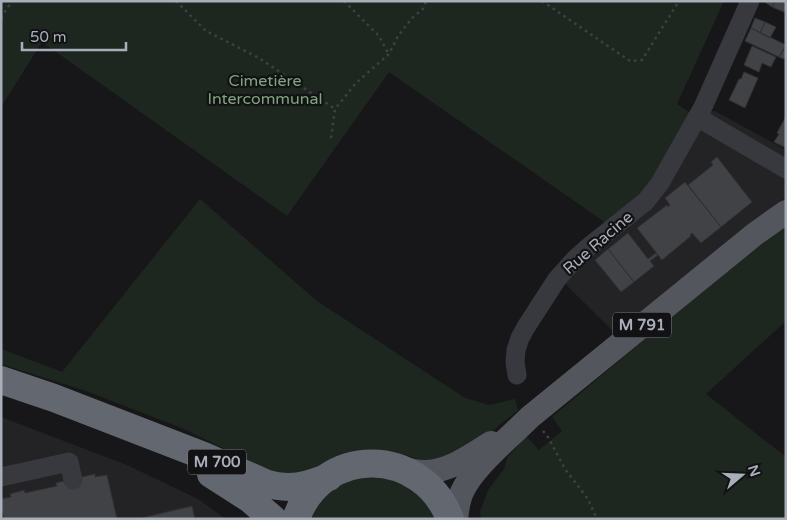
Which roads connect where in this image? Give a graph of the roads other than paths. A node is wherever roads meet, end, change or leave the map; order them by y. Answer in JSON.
{"nodes":[{"id":1,"x":750,"y":1,"type":"edge"},
{"id":2,"x":697,"y":117,"type":"junction"},
{"id":3,"x":786,"y":169,"type":"edge"},
{"id":4,"x":786,"y":205,"type":"edge"},
{"id":5,"x":786,"y":212,"type":"edge"},
{"id":6,"x":755,"y":234,"type":"junction"},
{"id":7,"x":518,"y":375,"type":"dead end"},
{"id":8,"x":1,"y":380,"type":"edge"},
{"id":9,"x":530,"y":417,"type":"junction"},
{"id":10,"x":106,"y":419,"type":"junction"},
{"id":11,"x":402,"y":469,"type":"junction"},
{"id":12,"x":329,"y":477,"type":"junction"},
{"id":13,"x":1,"y":478,"type":"edge"},
{"id":14,"x":73,"y":480,"type":"dead end"},
{"id":15,"x":274,"y":519,"type":"edge"},
{"id":16,"x":296,"y":519,"type":"edge"},
{"id":17,"x":450,"y":519,"type":"edge"},
{"id":18,"x":456,"y":519,"type":"edge"}],
"edges":[{"from":1,"to":2,"type":"street","name":"Rue Racine"},
{"from":2,"to":3,"type":"street"},
{"from":2,"to":7,"type":"street","name":"Rue Racine"},
{"from":4,"to":6,"type":"main road","number":"M 791"},
{"from":5,"to":6,"type":"main road","number":"M 791"},
{"from":6,"to":9,"type":"main road","number":"M 791"},
{"from":8,"to":10,"type":"highway","number":"M 700"},
{"from":9,"to":11,"type":"main road","number":"M 791"},
{"from":9,"to":18,"type":"main road","number":"M 791"},
{"from":10,"to":12,"type":"highway","number":"M 700"},
{"from":10,"to":15,"type":"highway","number":"M 700"},
{"from":11,"to":12,"type":"highway"},
{"from":11,"to":17,"type":"highway"},
{"from":12,"to":16,"type":"highway"},
{"from":13,"to":14,"type":"street"}]}
